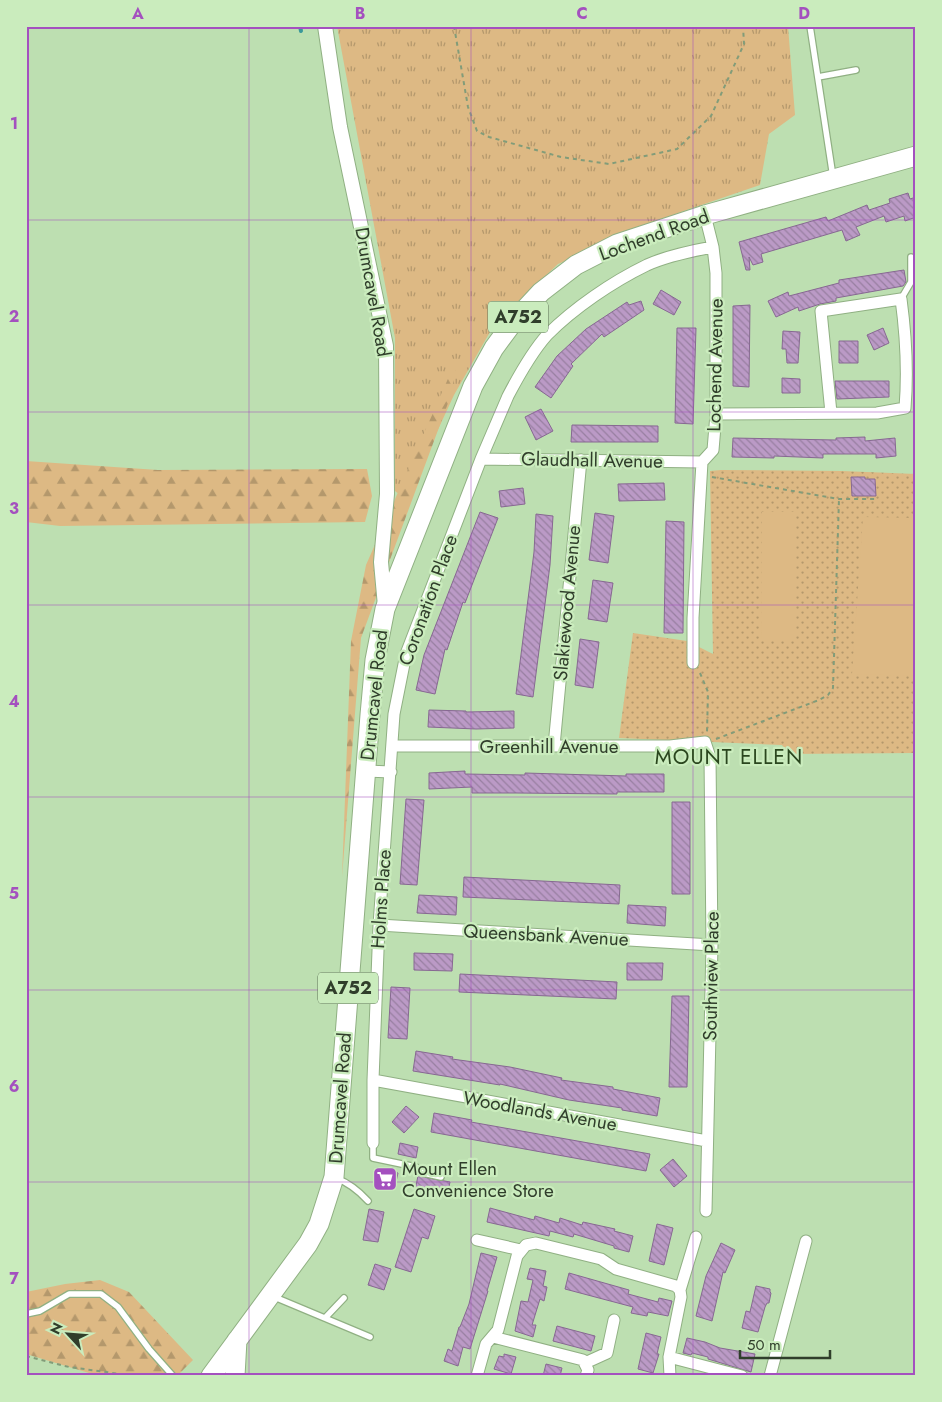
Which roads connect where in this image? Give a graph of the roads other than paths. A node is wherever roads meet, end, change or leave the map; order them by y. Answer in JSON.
{"nodes":[{"id":1,"x":325,"y":26,"type":"edge"},
{"id":2,"x":810,"y":26,"type":"edge"},
{"id":3,"x":856,"y":70,"type":"dead end"},
{"id":4,"x":818,"y":78,"type":"junction"},
{"id":5,"x":916,"y":156,"type":"edge"},
{"id":6,"x":833,"y":179,"type":"junction"},
{"id":7,"x":705,"y":215,"type":"junction"},
{"id":8,"x":713,"y":247,"type":"junction"},
{"id":9,"x":911,"y":257,"type":"dead end"},
{"id":10,"x":901,"y":299,"type":"junction"},
{"id":11,"x":831,"y":413,"type":"junction"},
{"id":12,"x":716,"y":414,"type":"junction"},
{"id":13,"x":481,"y":459,"type":"junction"},
{"id":14,"x":580,"y":460,"type":"junction"},
{"id":15,"x":702,"y":468,"type":"junction"},
{"id":16,"x":385,"y":609,"type":"junction"},
{"id":17,"x":693,"y":663,"type":"road end"},
{"id":18,"x":382,"y":714,"type":"junction"},
{"id":19,"x":705,"y":742,"type":"joint"},
{"id":20,"x":392,"y":746,"type":"junction"},
{"id":21,"x":554,"y":746,"type":"junction"},
{"id":22,"x":366,"y":771,"type":"junction"},
{"id":23,"x":390,"y":772,"type":"junction"},
{"id":24,"x":378,"y":926,"type":"junction"},
{"id":25,"x":712,"y":945,"type":"junction"},
{"id":26,"x":373,"y":1080,"type":"junction"},
{"id":27,"x":707,"y":1141,"type":"junction"},
{"id":28,"x":373,"y":1143,"type":"joint"},
{"id":29,"x":334,"y":1177,"type":"junction"},
{"id":30,"x":441,"y":1177,"type":"dead end"},
{"id":31,"x":368,"y":1201,"type":"dead end"},
{"id":32,"x":706,"y":1211,"type":"dead end"},
{"id":33,"x":696,"y":1237,"type":"dead end"},
{"id":34,"x":477,"y":1240,"type":"dead end"},
{"id":35,"x":806,"y":1242,"type":"dead end"},
{"id":36,"x":521,"y":1250,"type":"junction"},
{"id":37,"x":680,"y":1290,"type":"junction"},
{"id":38,"x":270,"y":1295,"type":"junction"},
{"id":39,"x":344,"y":1298,"type":"dead end"},
{"id":40,"x":26,"y":1314,"type":"edge"},
{"id":41,"x":325,"y":1318,"type":"junction"},
{"id":42,"x":614,"y":1320,"type":"dead end"},
{"id":43,"x":370,"y":1337,"type":"dead end"},
{"id":44,"x":493,"y":1337,"type":"junction"},
{"id":45,"x":237,"y":1340,"type":"junction"},
{"id":46,"x":669,"y":1357,"type":"junction"},
{"id":47,"x":585,"y":1363,"type":"junction"},
{"id":48,"x":174,"y":1376,"type":"edge"},
{"id":49,"x":211,"y":1376,"type":"edge"},
{"id":50,"x":235,"y":1376,"type":"edge"},
{"id":51,"x":477,"y":1376,"type":"edge"},
{"id":52,"x":586,"y":1376,"type":"edge"},
{"id":53,"x":670,"y":1376,"type":"edge"},
{"id":54,"x":742,"y":1376,"type":"edge"},
{"id":55,"x":770,"y":1376,"type":"edge"}],
"edges":[{"from":1,"to":16,"type":"street","name":"Drumcavel Road"},
{"from":2,"to":4,"type":"lane"},
{"from":3,"to":4,"type":"lane"},
{"from":4,"to":6,"type":"lane"},
{"from":5,"to":6,"type":"main road","name":"Lochend Road","number":"A752"},
{"from":6,"to":7,"type":"main road","name":"Lochend Road","number":"A752"},
{"from":7,"to":8,"type":"street","name":"Lochend Avenue"},
{"from":7,"to":16,"type":"main road","name":"Lochend Road","number":"A752"},
{"from":8,"to":12,"type":"street","name":"Lochend Avenue"},
{"from":8,"to":13,"type":"street","name":"Coronation Place"},
{"from":9,"to":10,"type":"lane"},
{"from":10,"to":11,"type":"street"},
{"from":10,"to":11,"type":"street"},
{"from":11,"to":12,"type":"street"},
{"from":12,"to":15,"type":"street","name":"Lochend Avenue"},
{"from":13,"to":14,"type":"street","name":"Glaudhall Avenue"},
{"from":13,"to":18,"type":"street","name":"Coronation Place"},
{"from":14,"to":15,"type":"street","name":"Glaudhall Avenue"},
{"from":14,"to":21,"type":"street","name":"Slakiewood Avenue"},
{"from":15,"to":17,"type":"street","name":"Lochend Avenue"},
{"from":16,"to":18,"type":"main road","name":"Drumcavel Road","number":"A752"},
{"from":18,"to":20,"type":"street","name":"Coronation Place"},
{"from":18,"to":22,"type":"main road","name":"Drumcavel Road","number":"A752"},
{"from":19,"to":21,"type":"street","name":"Greenhill Avenue"},
{"from":19,"to":25,"type":"street","name":"Southview Place"},
{"from":20,"to":21,"type":"street","name":"Greenhill Avenue"},
{"from":20,"to":23,"type":"street","name":"Holms Place"},
{"from":22,"to":23,"type":"street"},
{"from":22,"to":29,"type":"main road","name":"Drumcavel Road","number":"A752"},
{"from":23,"to":24,"type":"street","name":"Holms Place"},
{"from":24,"to":25,"type":"street","name":"Queensbank Avenue"},
{"from":24,"to":26,"type":"street","name":"Holms Place"},
{"from":25,"to":27,"type":"street","name":"Southview Place"},
{"from":26,"to":27,"type":"street","name":"Woodlands Avenue"},
{"from":26,"to":28,"type":"street","name":"Holms Place"},
{"from":27,"to":32,"type":"street","name":"Southview Place"},
{"from":28,"to":30,"type":"lane"},
{"from":29,"to":31,"type":"lane"},
{"from":29,"to":38,"type":"main road","name":"Drumcavel Road","number":"A752"},
{"from":33,"to":37,"type":"street"},
{"from":34,"to":36,"type":"street"},
{"from":35,"to":55,"type":"street"},
{"from":36,"to":37,"type":"street"},
{"from":36,"to":44,"type":"street"},
{"from":37,"to":46,"type":"street"},
{"from":38,"to":41,"type":"lane"},
{"from":38,"to":45,"type":"main road","name":"Drumcavel Road","number":"A752"},
{"from":39,"to":41,"type":"lane"},
{"from":40,"to":48,"type":"lane"},
{"from":41,"to":43,"type":"lane"},
{"from":42,"to":47,"type":"street"},
{"from":44,"to":47,"type":"street"},
{"from":44,"to":51,"type":"street"},
{"from":45,"to":49,"type":"main road","name":"Drumcavel Road","number":"A752"},
{"from":45,"to":50,"type":"main road"},
{"from":46,"to":53,"type":"street"},
{"from":46,"to":54,"type":"street"},
{"from":47,"to":52,"type":"street"}]}
